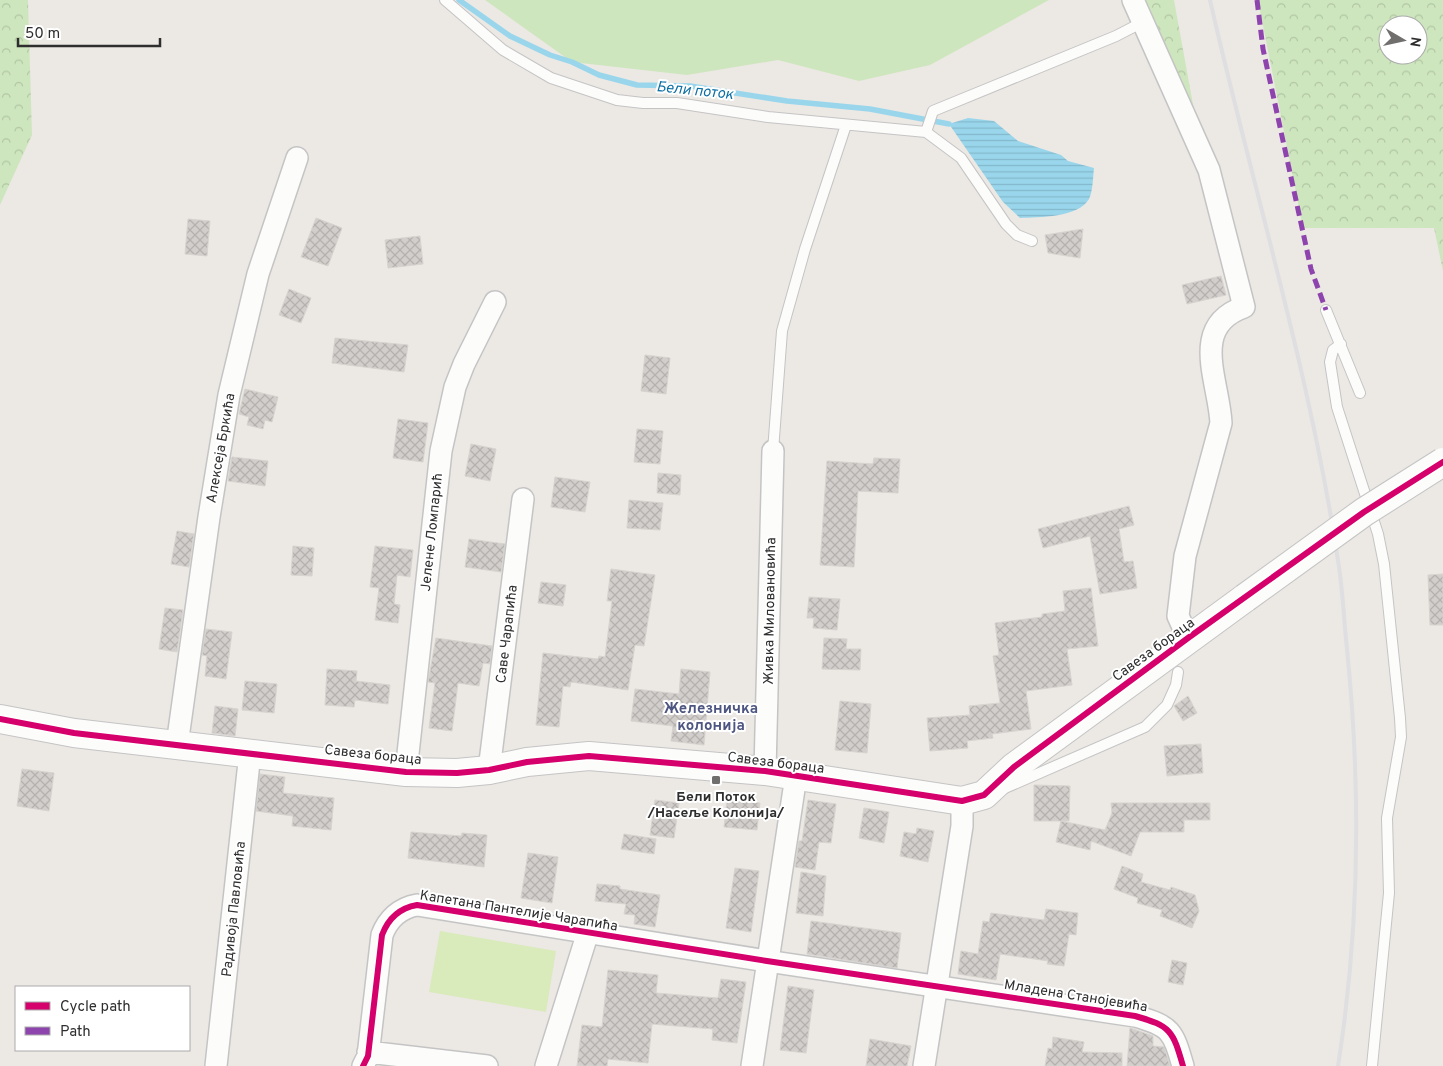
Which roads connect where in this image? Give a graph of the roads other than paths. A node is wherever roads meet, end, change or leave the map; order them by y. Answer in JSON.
{"nodes":[{"id":1,"x":445,"y":0,"type":"edge"},
{"id":2,"x":1133,"y":0,"type":"edge"},
{"id":3,"x":1143,"y":22,"type":"junction"},
{"id":4,"x":846,"y":125,"type":"junction"},
{"id":5,"x":926,"y":130,"type":"junction"},
{"id":6,"x":297,"y":158,"type":"dead end"},
{"id":7,"x":1032,"y":241,"type":"dead end"},
{"id":8,"x":495,"y":302,"type":"dead end"},
{"id":9,"x":1326,"y":310,"type":"dead end"},
{"id":10,"x":1341,"y":344,"type":"junction"},
{"id":11,"x":1360,"y":393,"type":"dead end"},
{"id":12,"x":772,"y":451,"type":"joint"},
{"id":13,"x":1443,"y":462,"type":"edge"},
{"id":14,"x":524,"y":499,"type":"dead end"},
{"id":15,"x":1188,"y":638,"type":"junction"},
{"id":16,"x":1178,"y":672,"type":"dead end"},
{"id":17,"x":0,"y":719,"type":"edge"},
{"id":18,"x":177,"y":745,"type":"junction"},
{"id":19,"x":250,"y":753,"type":"junction"},
{"id":20,"x":489,"y":770,"type":"junction"},
{"id":21,"x":765,"y":771,"type":"junction"},
{"id":22,"x":406,"y":772,"type":"junction"},
{"id":23,"x":796,"y":776,"type":"junction"},
{"id":24,"x":990,"y":790,"type":"junction"},
{"id":25,"x":962,"y":801,"type":"junction"},
{"id":26,"x":588,"y":932,"type":"junction"},
{"id":27,"x":767,"y":961,"type":"junction"},
{"id":28,"x":937,"y":986,"type":"junction"},
{"id":29,"x":366,"y":1059,"type":"edge"},
{"id":30,"x":440,"y":1064,"type":"edge"},
{"id":31,"x":216,"y":1066,"type":"edge"},
{"id":32,"x":487,"y":1066,"type":"edge"},
{"id":33,"x":546,"y":1066,"type":"edge"},
{"id":34,"x":752,"y":1066,"type":"edge"},
{"id":35,"x":924,"y":1066,"type":"edge"},
{"id":36,"x":1183,"y":1066,"type":"edge"},
{"id":37,"x":1372,"y":1066,"type":"edge"}],
"edges":[{"from":1,"to":4,"type":"lane"},
{"from":2,"to":3,"type":"street"},
{"from":3,"to":5,"type":"lane"},
{"from":3,"to":15,"type":"street"},
{"from":4,"to":5,"type":"lane"},
{"from":4,"to":12,"type":"lane"},
{"from":5,"to":7,"type":"lane"},
{"from":6,"to":18,"type":"street","name":"Алексеја Бркића"},
{"from":8,"to":22,"type":"street","name":"Јелене Ломпарић"},
{"from":9,"to":10,"type":"lane"},
{"from":10,"to":11,"type":"lane"},
{"from":10,"to":37,"type":"lane"},
{"from":12,"to":21,"type":"street","name":"Живка Миловановића"},
{"from":13,"to":15,"type":"street","name":"Савеза бораца","bridge":true},
{"from":14,"to":20,"type":"street","name":"Саве Чарапића"},
{"from":15,"to":24,"type":"street","name":"Савеза бораца"},
{"from":16,"to":24,"type":"lane","name":"Савеза бораца"},
{"from":17,"to":18,"type":"street","name":"Савеза бораца"},
{"from":18,"to":19,"type":"street","name":"Савеза бораца"},
{"from":19,"to":22,"type":"street","name":"Савеза бораца"},
{"from":19,"to":31,"type":"street","name":"Радивоја Павловића"},
{"from":20,"to":21,"type":"street","name":"Савеза бораца"},
{"from":20,"to":22,"type":"street","name":"Савеза бораца"},
{"from":21,"to":23,"type":"street","name":"Савеза бораца"},
{"from":23,"to":25,"type":"street","name":"Савеза бораца"},
{"from":23,"to":27,"type":"street"},
{"from":24,"to":25,"type":"street","name":"Савеза бораца"},
{"from":25,"to":28,"type":"street"},
{"from":26,"to":27,"type":"street","name":"Капетана Пантелије Чарапића"},
{"from":26,"to":29,"type":"street","name":"Капетана Пантелије Чарапића"},
{"from":26,"to":33,"type":"street"},
{"from":27,"to":28,"type":"street","name":"Капетана Пантелије Чарапића"},
{"from":27,"to":34,"type":"street"},
{"from":28,"to":35,"type":"street"},
{"from":28,"to":36,"type":"street","name":"Младена Станојевића"},
{"from":29,"to":30,"type":"street"},
{"from":30,"to":32,"type":"street"}]}
